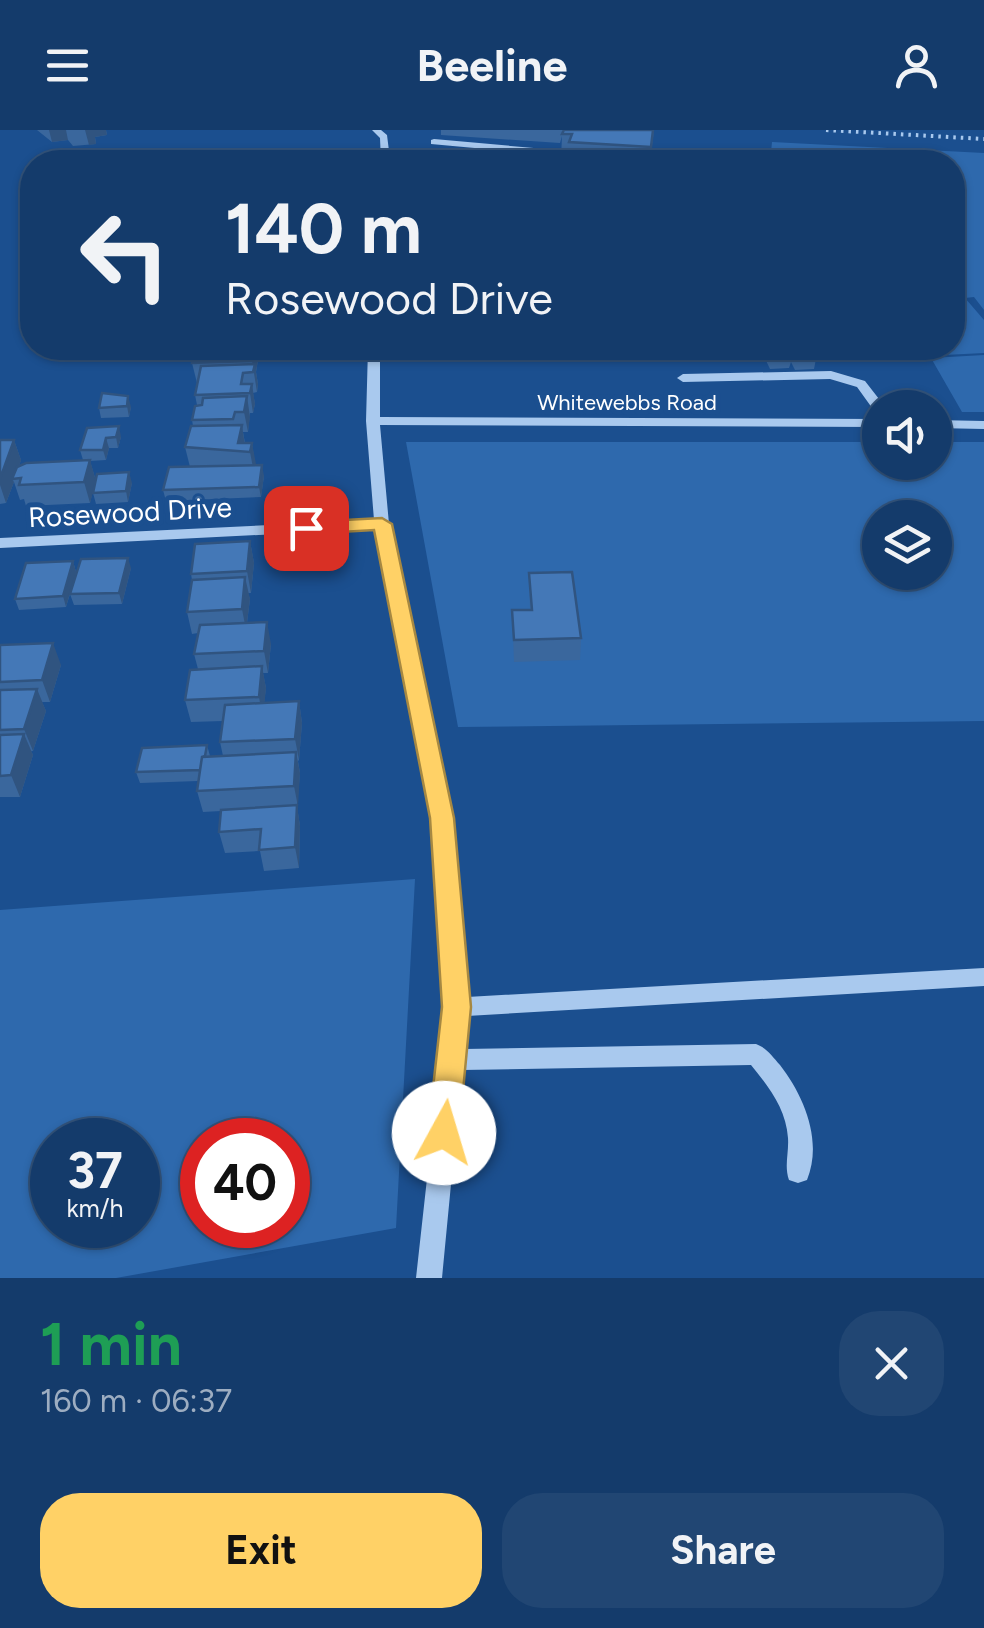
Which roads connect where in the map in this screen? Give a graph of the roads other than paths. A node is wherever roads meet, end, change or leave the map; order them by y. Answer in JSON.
{"nodes":[{"id":1,"x":432,"y":130,"type":"edge"},
{"id":2,"x":434,"y":142,"type":"junction"},
{"id":3,"x":430,"y":150,"type":"edge"},
{"id":4,"x":524,"y":150,"type":"edge"},
{"id":5,"x":374,"y":360,"type":"edge"},
{"id":6,"x":683,"y":378,"type":"dead end"},
{"id":7,"x":866,"y":390,"type":"edge"},
{"id":8,"x":373,"y":421,"type":"junction"},
{"id":9,"x":862,"y":423,"type":"edge"},
{"id":10,"x":952,"y":424,"type":"edge"},
{"id":11,"x":984,"y":425,"type":"edge"},
{"id":12,"x":382,"y":524,"type":"junction"},
{"id":13,"x":1,"y":545,"type":"edge"},
{"id":14,"x":984,"y":977,"type":"edge"},
{"id":15,"x":457,"y":1007,"type":"junction"},
{"id":16,"x":451,"y":1060,"type":"junction"},
{"id":17,"x":798,"y":1171,"type":"dead end"},
{"id":18,"x":429,"y":1278,"type":"edge"}],
"edges":[{"from":1,"to":2,"type":"street"},
{"from":2,"to":3,"type":"street"},
{"from":2,"to":4,"type":"street"},
{"from":5,"to":8,"type":"street"},
{"from":6,"to":7,"type":"street"},
{"from":8,"to":9,"type":"street","name":"Whitewebbs Road"},
{"from":8,"to":12,"type":"street"},
{"from":10,"to":11,"type":"street"},
{"from":12,"to":13,"type":"street","name":"Rosewood Drive"},
{"from":12,"to":15,"type":"street"},
{"from":14,"to":15,"type":"street"},
{"from":15,"to":16,"type":"street"},
{"from":16,"to":17,"type":"street"},
{"from":16,"to":18,"type":"street"}]}
